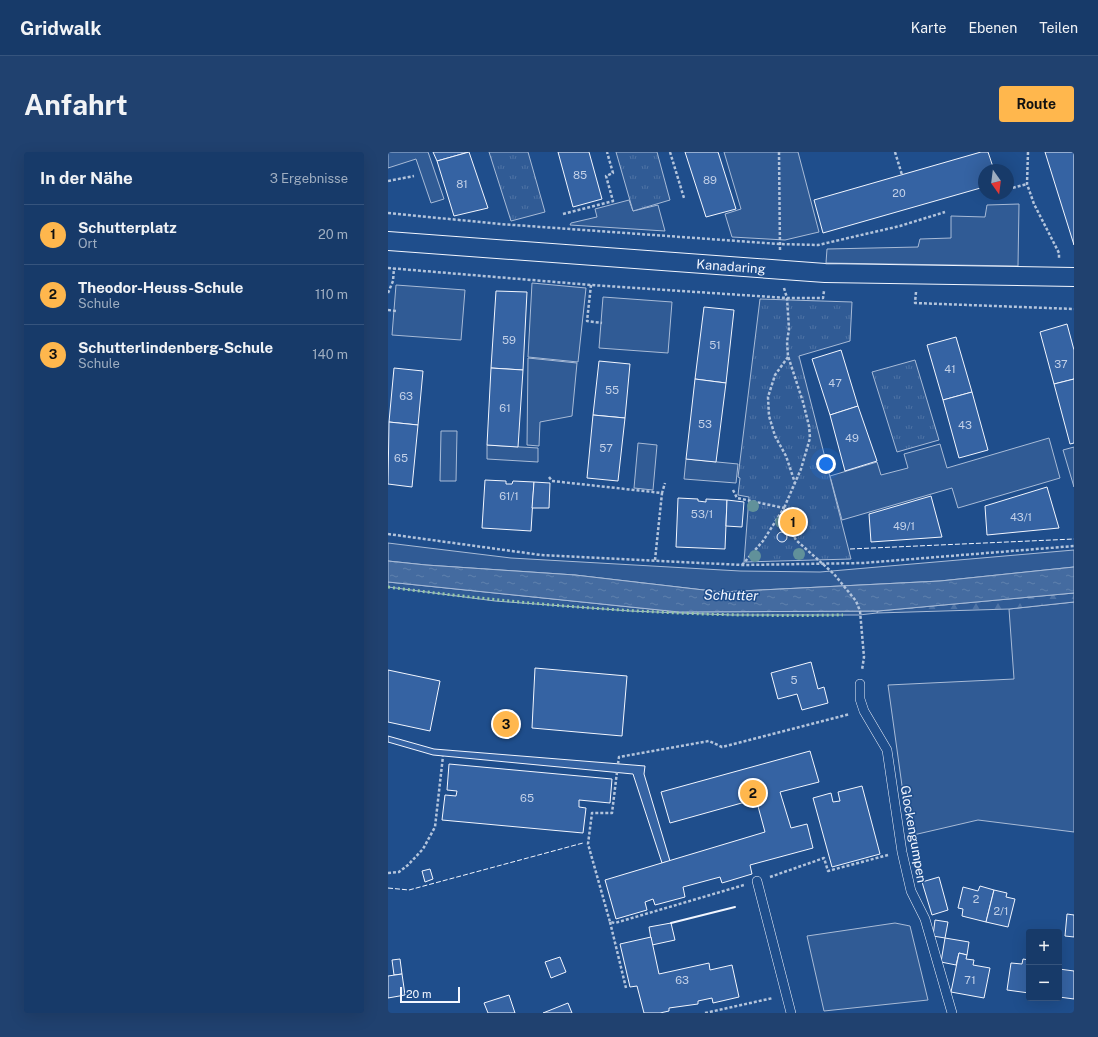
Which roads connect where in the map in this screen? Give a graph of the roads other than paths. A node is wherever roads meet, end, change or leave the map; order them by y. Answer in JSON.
{"nodes":[{"id":1,"x":388,"y":241,"type":"edge"},
{"id":2,"x":1067,"y":277,"type":"edge"},
{"id":3,"x":860,"y":684,"type":"road end"},
{"id":4,"x":757,"y":881,"type":"road end"},
{"id":5,"x":791,"y":1013,"type":"edge"},
{"id":6,"x":952,"y":1013,"type":"edge"}],
"edges":[{"from":1,"to":2,"type":"street","name":"Kanadaring"},
{"from":3,"to":6,"type":"lane","name":"Glockengumpen"},
{"from":4,"to":5,"type":"lane"}]}
